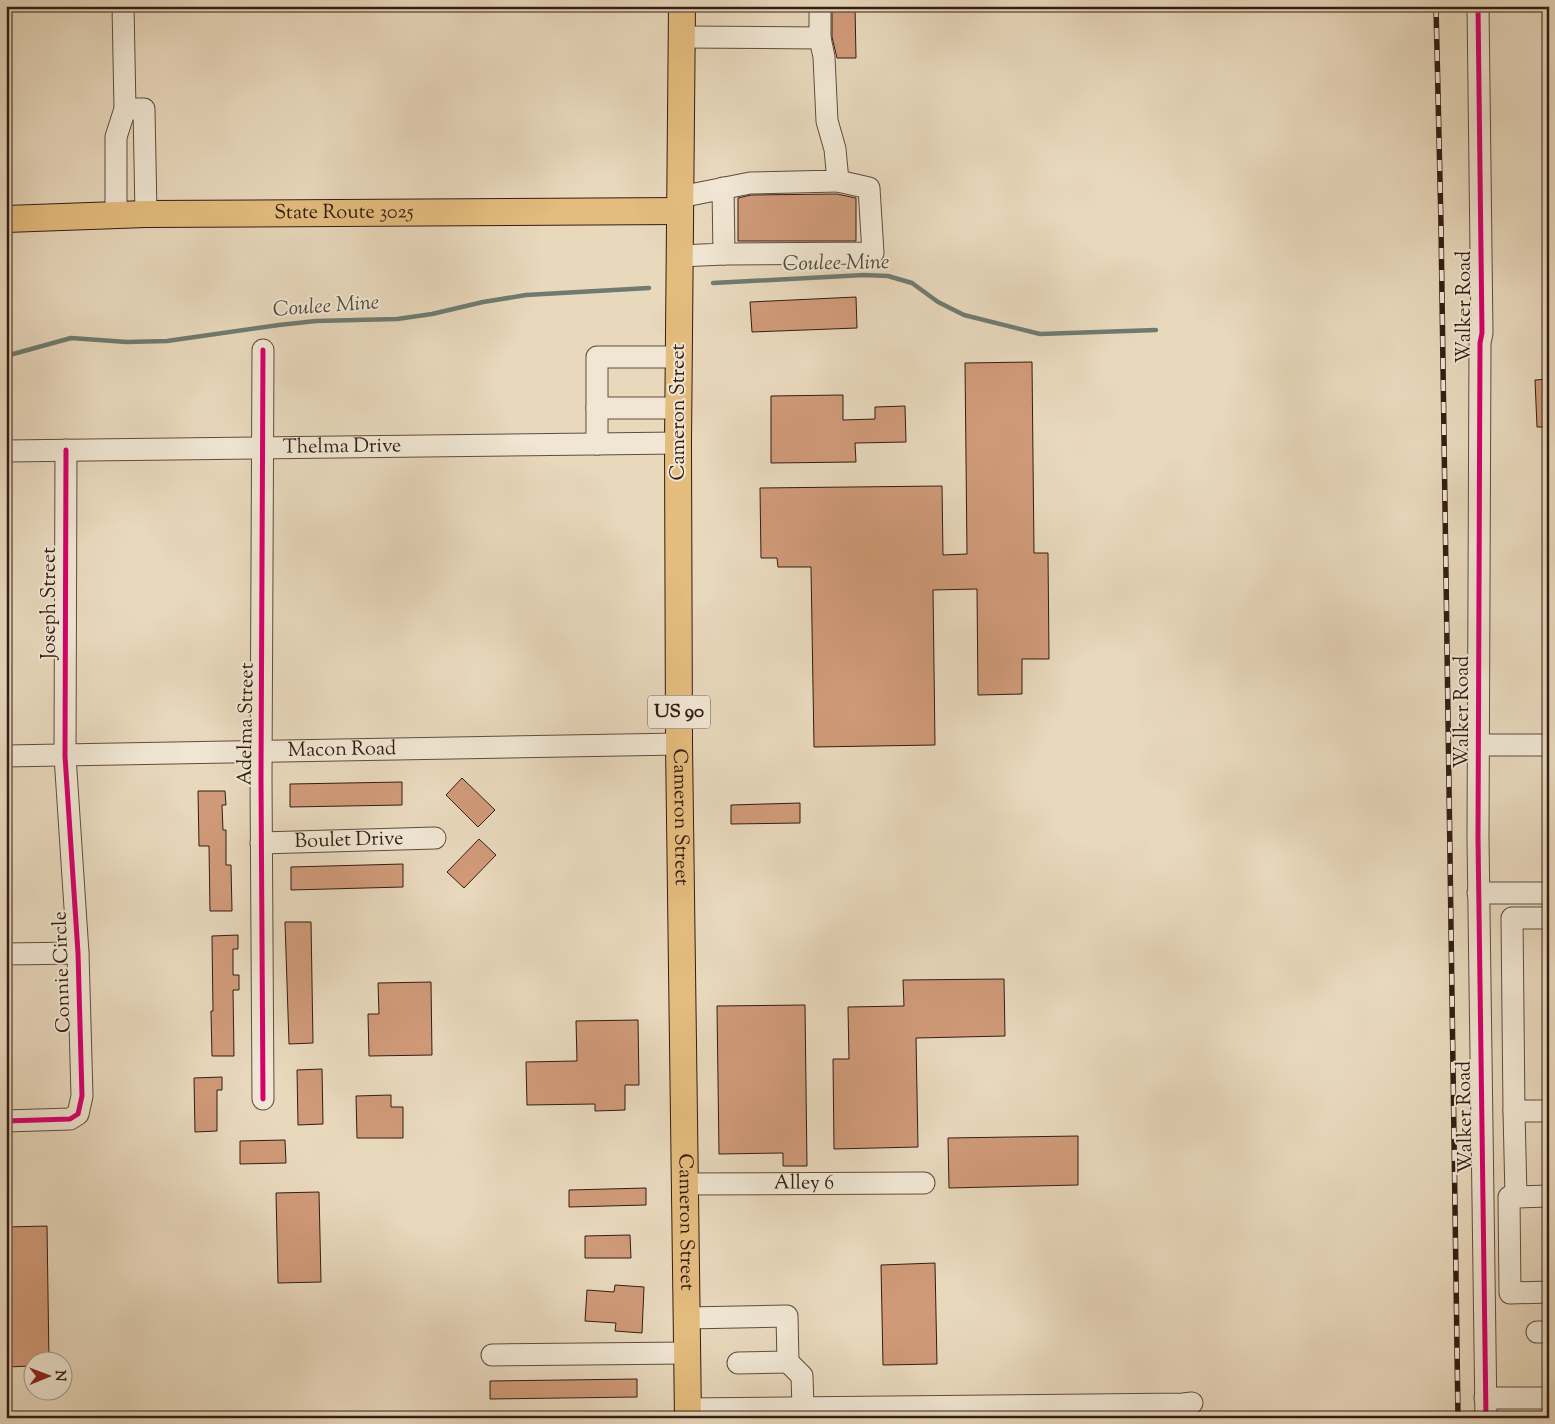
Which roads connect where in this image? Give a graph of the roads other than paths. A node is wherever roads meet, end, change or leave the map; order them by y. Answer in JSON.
{"nodes":[{"id":1,"x":124,"y":6,"type":"edge"},
{"id":2,"x":682,"y":6,"type":"edge"},
{"id":3,"x":820,"y":6,"type":"edge"},
{"id":4,"x":1478,"y":6,"type":"edge"},
{"id":5,"x":682,"y":37,"type":"junction"},
{"id":6,"x":820,"y":38,"type":"junction"},
{"id":7,"x":125,"y":109,"type":"junction"},
{"id":8,"x":838,"y":182,"type":"junction"},
{"id":9,"x":723,"y":188,"type":"junction"},
{"id":10,"x":680,"y":204,"type":"junction"},
{"id":11,"x":146,"y":214,"type":"junction"},
{"id":12,"x":116,"y":215,"type":"junction"},
{"id":13,"x":6,"y":219,"type":"edge"},
{"id":14,"x":724,"y":254,"type":"junction"},
{"id":15,"x":680,"y":256,"type":"junction"},
{"id":16,"x":263,"y":350,"type":"dead end"},
{"id":17,"x":679,"y":357,"type":"junction"},
{"id":18,"x":597,"y":408,"type":"junction"},
{"id":19,"x":679,"y":408,"type":"junction"},
{"id":20,"x":678,"y":443,"type":"junction"},
{"id":21,"x":597,"y":444,"type":"junction"},
{"id":22,"x":264,"y":447,"type":"junction"},
{"id":23,"x":66,"y":450,"type":"junction"},
{"id":24,"x":6,"y":451,"type":"edge"},
{"id":25,"x":679,"y":744,"type":"junction"},
{"id":26,"x":1478,"y":745,"type":"junction"},
{"id":27,"x":1549,"y":745,"type":"edge"},
{"id":28,"x":262,"y":752,"type":"junction"},
{"id":29,"x":6,"y":756,"type":"edge"},
{"id":30,"x":65,"y":756,"type":"junction"},
{"id":31,"x":435,"y":838,"type":"dead end"},
{"id":32,"x":261,"y":843,"type":"junction"},
{"id":33,"x":1549,"y":892,"type":"edge"},
{"id":34,"x":1478,"y":893,"type":"junction"},
{"id":35,"x":1549,"y":918,"type":"edge"},
{"id":36,"x":78,"y":953,"type":"junction"},
{"id":37,"x":6,"y":954,"type":"edge"},
{"id":38,"x":263,"y":1099,"type":"dead end"},
{"id":39,"x":1514,"y":1111,"type":"junction"},
{"id":40,"x":1549,"y":1111,"type":"edge"},
{"id":41,"x":6,"y":1121,"type":"edge"},
{"id":42,"x":924,"y":1183,"type":"dead end"},
{"id":43,"x":684,"y":1184,"type":"junction"},
{"id":44,"x":1549,"y":1196,"type":"edge"},
{"id":45,"x":1512,"y":1197,"type":"junction"},
{"id":46,"x":1482,"y":1198,"type":"junction"},
{"id":47,"x":1549,"y":1292,"type":"edge"},
{"id":48,"x":687,"y":1318,"type":"junction"},
{"id":49,"x":686,"y":1353,"type":"junction"},
{"id":50,"x":492,"y":1355,"type":"dead end"},
{"id":51,"x":788,"y":1362,"type":"junction"},
{"id":52,"x":738,"y":1363,"type":"dead end"},
{"id":53,"x":1549,"y":1398,"type":"edge"},
{"id":54,"x":1192,"y":1403,"type":"dead end"},
{"id":55,"x":803,"y":1408,"type":"junction"},
{"id":56,"x":1486,"y":1408,"type":"edge"},
{"id":57,"x":688,"y":1413,"type":"edge"}],
"edges":[{"from":1,"to":7,"type":"street"},
{"from":2,"to":5,"type":"main road","name":"Cameron Street","number":"US 90"},
{"from":3,"to":6,"type":"street"},
{"from":4,"to":26,"type":"street","name":"Walker Road"},
{"from":5,"to":6,"type":"street"},
{"from":5,"to":10,"type":"main road","name":"Cameron Street","number":"US 90"},
{"from":6,"to":8,"type":"street"},
{"from":7,"to":11,"type":"street"},
{"from":7,"to":12,"type":"street"},
{"from":8,"to":9,"type":"street"},
{"from":8,"to":14,"type":"street"},
{"from":9,"to":10,"type":"street"},
{"from":9,"to":14,"type":"street"},
{"from":10,"to":11,"type":"main road","name":"State Route 3025"},
{"from":10,"to":15,"type":"main road","name":"Cameron Street","number":"US 90"},
{"from":11,"to":12,"type":"main road","name":"State Route 3025"},
{"from":12,"to":13,"type":"main road","name":"State Route 3025"},
{"from":14,"to":15,"type":"street"},
{"from":15,"to":17,"type":"main road","name":"Cameron Street","number":"US 90"},
{"from":16,"to":22,"type":"street","name":"Adelma Street"},
{"from":17,"to":18,"type":"street"},
{"from":17,"to":19,"type":"main road","name":"Cameron Street","number":"US 90"},
{"from":18,"to":19,"type":"street"},
{"from":18,"to":21,"type":"street"},
{"from":19,"to":20,"type":"main road","name":"Cameron Street","number":"US 90"},
{"from":20,"to":21,"type":"street","name":"Thelma Drive"},
{"from":20,"to":25,"type":"main road","name":"Cameron Street","number":"US 90"},
{"from":21,"to":22,"type":"street","name":"Thelma Drive"},
{"from":22,"to":23,"type":"street","name":"Thelma Drive"},
{"from":22,"to":28,"type":"street","name":"Adelma Street"},
{"from":23,"to":24,"type":"street","name":"Thelma Drive"},
{"from":23,"to":30,"type":"street","name":"Joseph Street"},
{"from":25,"to":28,"type":"street","name":"Macon Road"},
{"from":25,"to":43,"type":"main road","name":"Cameron Street","number":"US 90"},
{"from":26,"to":27,"type":"street"},
{"from":26,"to":34,"type":"street","name":"Walker Road"},
{"from":28,"to":30,"type":"street","name":"Macon Road"},
{"from":28,"to":32,"type":"street","name":"Adelma Street"},
{"from":29,"to":30,"type":"street","name":"Macon Road"},
{"from":30,"to":36,"type":"street","name":"Connie Circle"},
{"from":31,"to":32,"type":"street","name":"Boulet Drive"},
{"from":32,"to":38,"type":"street","name":"Adelma Street"},
{"from":33,"to":34,"type":"street"},
{"from":34,"to":46,"type":"street","name":"Walker Road"},
{"from":35,"to":39,"type":"street"},
{"from":36,"to":37,"type":"street"},
{"from":36,"to":41,"type":"street","name":"Connie Circle"},
{"from":39,"to":40,"type":"street"},
{"from":39,"to":45,"type":"street"},
{"from":42,"to":43,"type":"street","name":"Alley 6"},
{"from":43,"to":48,"type":"main road","name":"Cameron Street","number":"US 90"},
{"from":44,"to":45,"type":"street"},
{"from":45,"to":46,"type":"street"},
{"from":45,"to":47,"type":"street"},
{"from":46,"to":56,"type":"street","name":"Walker Road"},
{"from":48,"to":49,"type":"main road","name":"Cameron Street","number":"US 90"},
{"from":48,"to":51,"type":"street"},
{"from":49,"to":50,"type":"street"},
{"from":49,"to":57,"type":"main road","name":"Cameron Street","number":"US 90"},
{"from":51,"to":52,"type":"street"},
{"from":51,"to":55,"type":"street"},
{"from":53,"to":56,"type":"street"},
{"from":54,"to":55,"type":"street"},
{"from":55,"to":57,"type":"street"}]}
